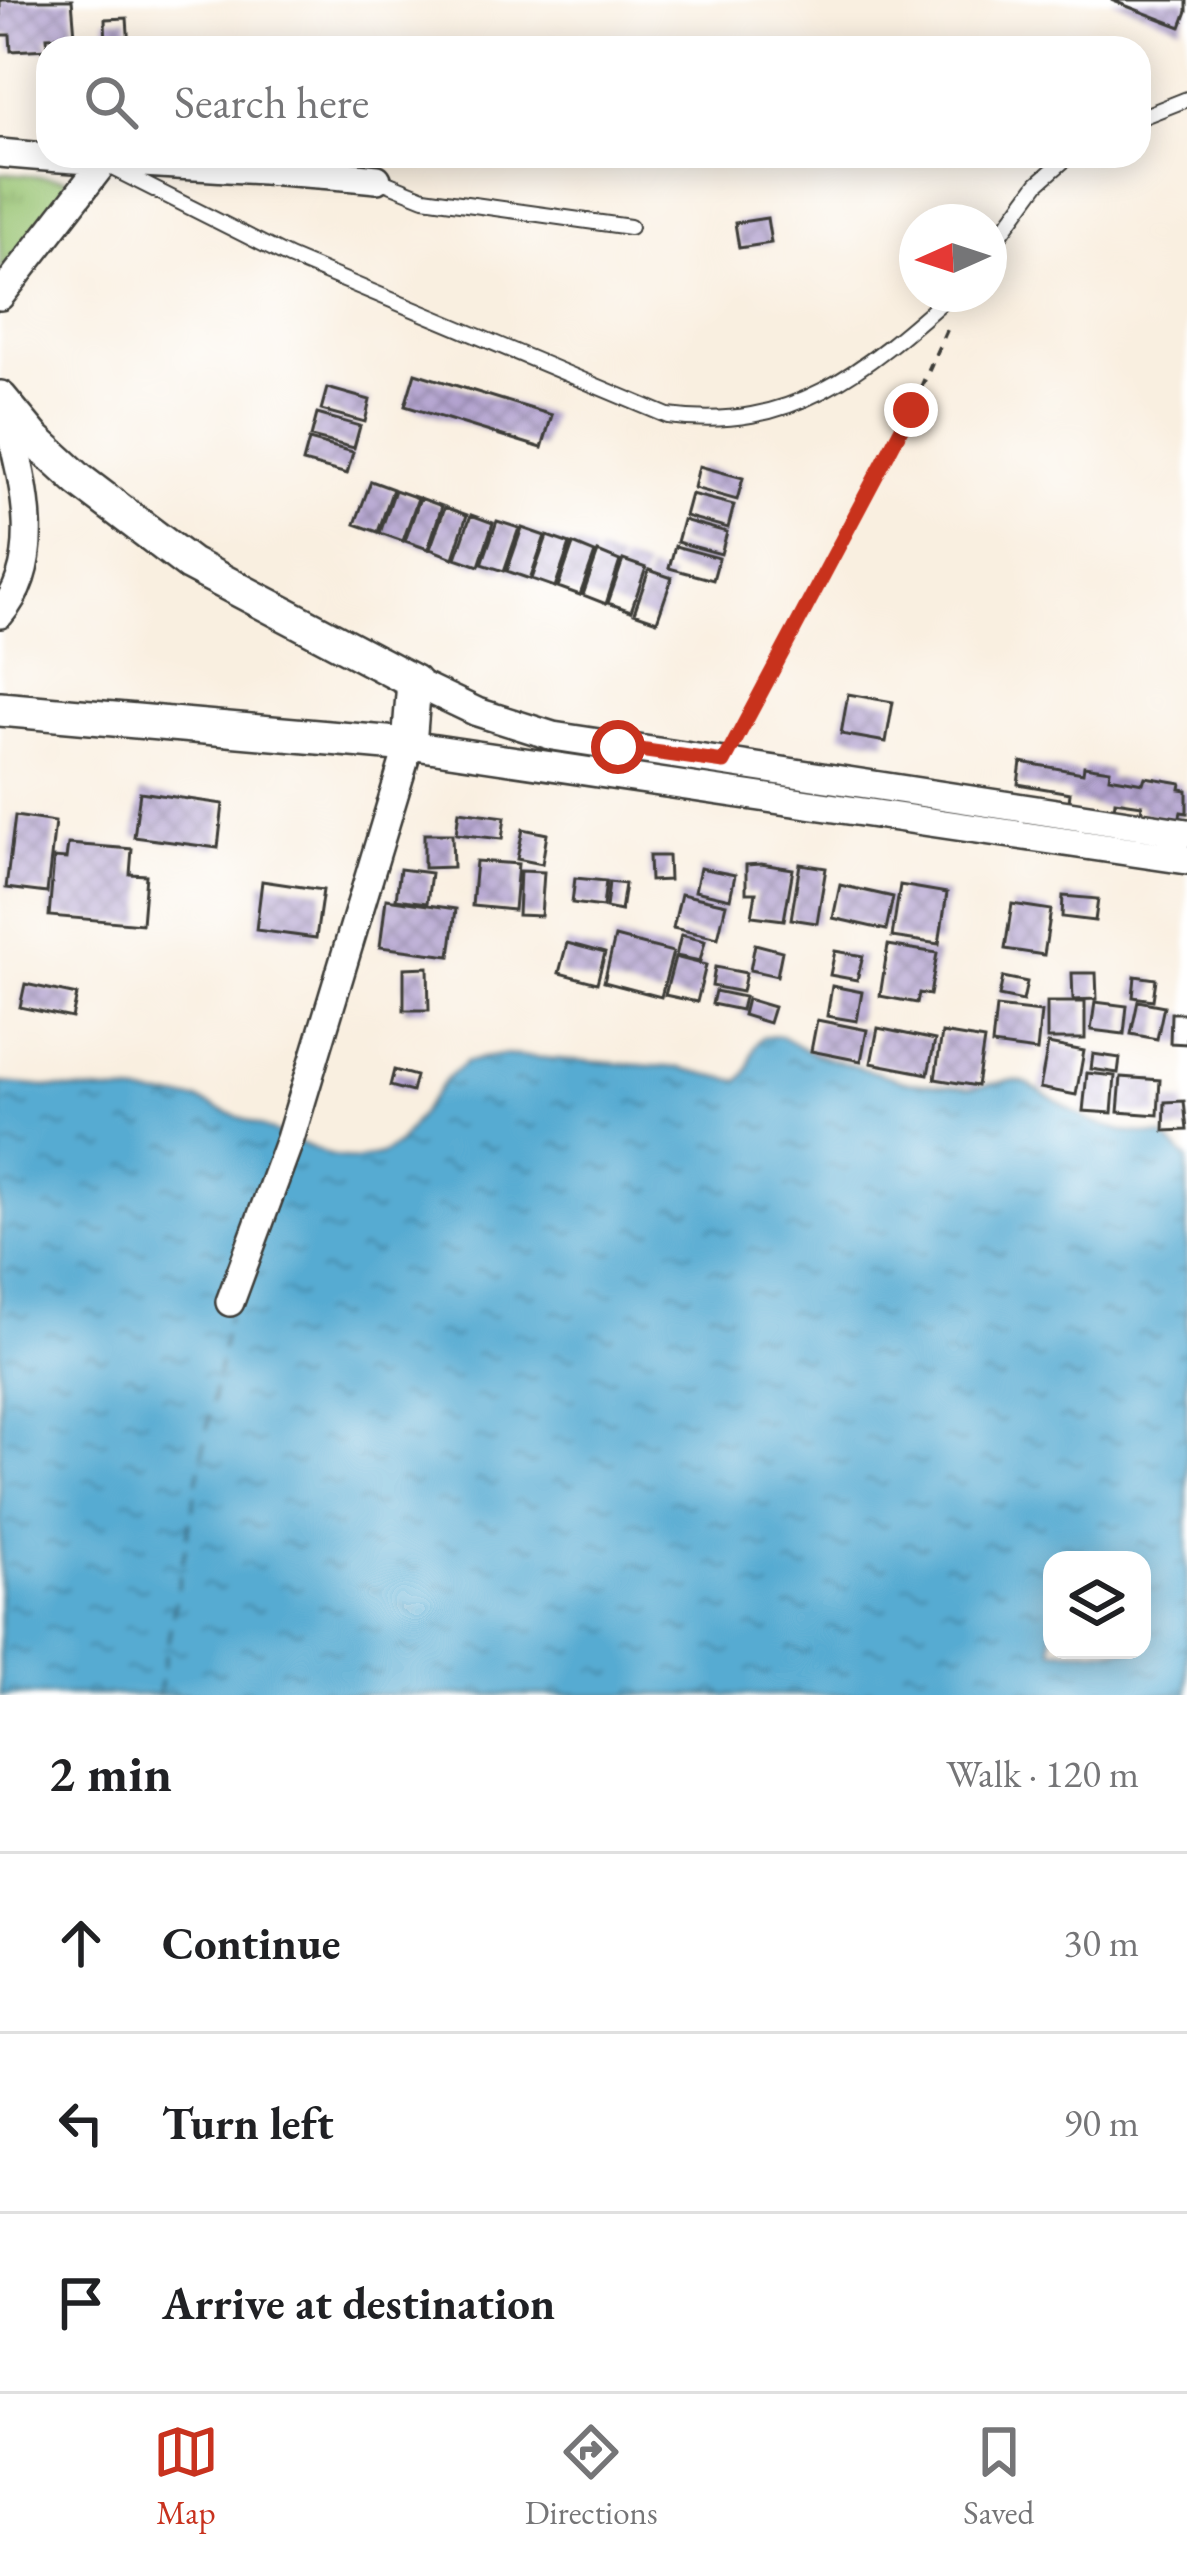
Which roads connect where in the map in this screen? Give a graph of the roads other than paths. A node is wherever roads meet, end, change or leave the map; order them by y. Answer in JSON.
{"nodes":[{"id":1,"x":1187,"y":99,"type":"edge"},
{"id":2,"x":1151,"y":113,"type":"edge"},
{"id":3,"x":0,"y":153,"type":"edge"},
{"id":4,"x":36,"y":156,"type":"edge"},
{"id":5,"x":99,"y":168,"type":"edge"},
{"id":6,"x":113,"y":168,"type":"edge"},
{"id":7,"x":247,"y":168,"type":"edge"},
{"id":8,"x":1055,"y":168,"type":"edge"},
{"id":9,"x":377,"y":178,"type":"joint"},
{"id":10,"x":1007,"y":225,"type":"edge"},
{"id":11,"x":630,"y":227,"type":"dead end"},
{"id":12,"x":0,"y":296,"type":"edge"},
{"id":13,"x":931,"y":312,"type":"edge"},
{"id":14,"x":3,"y":402,"type":"edge"},
{"id":15,"x":0,"y":614,"type":"edge"},
{"id":16,"x":414,"y":682,"type":"junction"},
{"id":17,"x":0,"y":709,"type":"edge"},
{"id":18,"x":409,"y":745,"type":"junction"},
{"id":19,"x":551,"y":750,"type":"junction"},
{"id":20,"x":1187,"y":833,"type":"edge"},
{"id":21,"x":1187,"y":860,"type":"edge"},
{"id":22,"x":230,"y":1302,"type":"dead end"}],
"edges":[{"from":1,"to":2,"type":"lane"},
{"from":3,"to":4,"type":"street"},
{"from":5,"to":12,"type":"street"},
{"from":6,"to":13,"type":"lane"},
{"from":7,"to":9,"type":"street"},
{"from":8,"to":10,"type":"lane"},
{"from":9,"to":11,"type":"lane"},
{"from":14,"to":15,"type":"street"},
{"from":14,"to":16,"type":"street"},
{"from":16,"to":18,"type":"street"},
{"from":16,"to":19,"type":"street"},
{"from":17,"to":18,"type":"street"},
{"from":18,"to":19,"type":"street"},
{"from":18,"to":22,"type":"street"},
{"from":19,"to":20,"type":"street"},
{"from":19,"to":21,"type":"street"}]}
